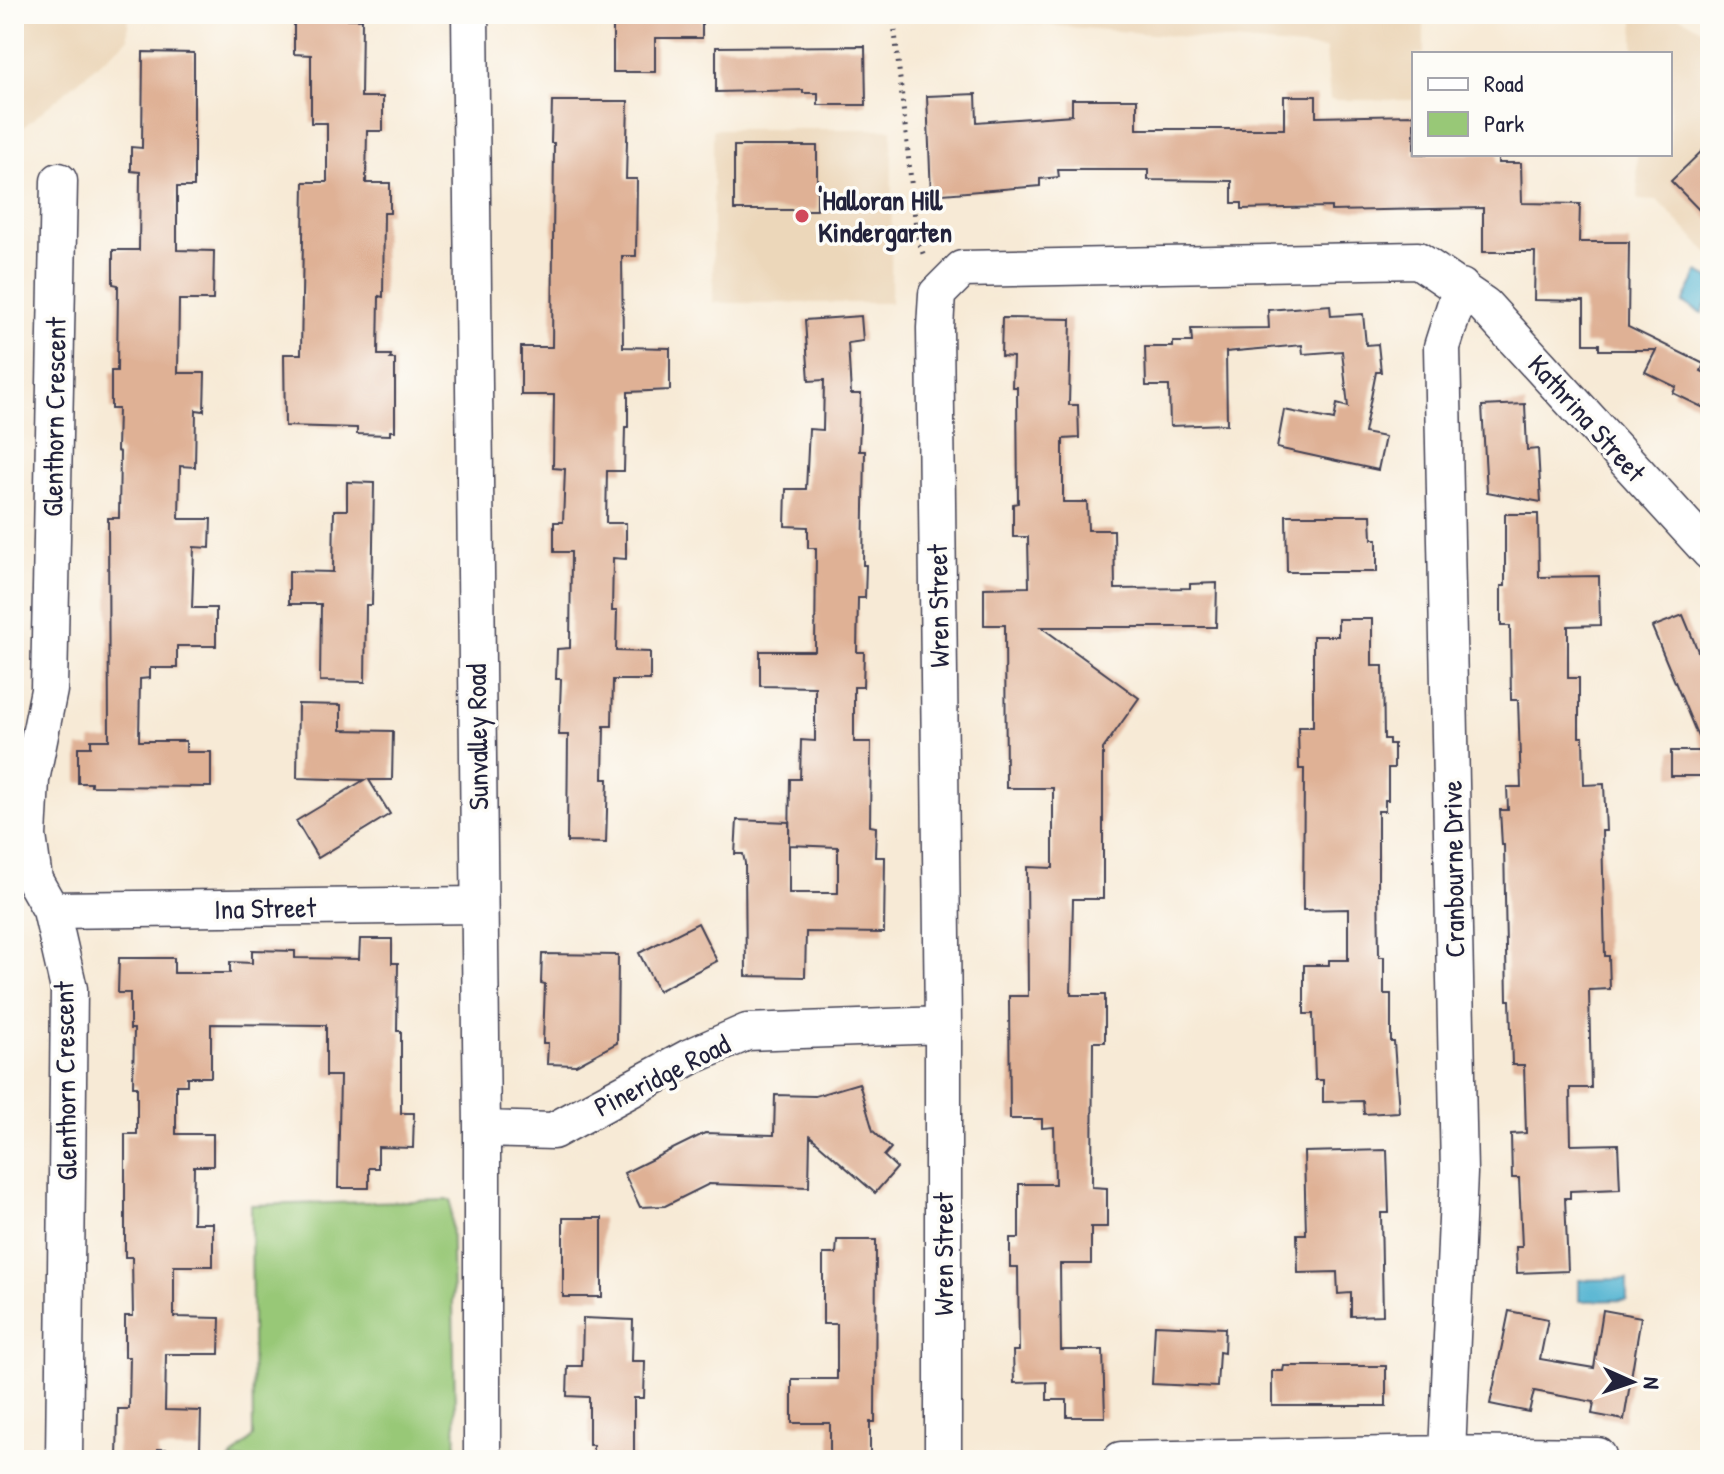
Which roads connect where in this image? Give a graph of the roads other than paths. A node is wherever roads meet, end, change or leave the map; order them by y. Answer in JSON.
{"nodes":[{"id":1,"x":470,"y":14,"type":"edge"},
{"id":2,"x":59,"y":181,"type":"dead end"},
{"id":3,"x":1461,"y":287,"type":"junction"},
{"id":4,"x":1710,"y":552,"type":"edge"},
{"id":5,"x":479,"y":905,"type":"junction"},
{"id":6,"x":51,"y":910,"type":"junction"},
{"id":7,"x":943,"y":1025,"type":"junction"},
{"id":8,"x":482,"y":1129,"type":"junction"},
{"id":9,"x":1447,"y":1454,"type":"junction"},
{"id":10,"x":1598,"y":1456,"type":"dead end"},
{"id":11,"x":64,"y":1460,"type":"edge"},
{"id":12,"x":482,"y":1460,"type":"edge"},
{"id":13,"x":943,"y":1460,"type":"edge"},
{"id":14,"x":1121,"y":1460,"type":"edge"}],
"edges":[{"from":1,"to":5,"type":"street","name":"Sunvalley Road"},
{"from":2,"to":6,"type":"street","name":"Glenthorn Crescent"},
{"from":3,"to":4,"type":"street","name":"Kathrina Street"},
{"from":3,"to":7,"type":"street","name":"Wren Street"},
{"from":3,"to":9,"type":"street","name":"Cranbourne Drive"},
{"from":5,"to":6,"type":"street","name":"Ina Street"},
{"from":5,"to":8,"type":"street","name":"Sunvalley Road"},
{"from":6,"to":11,"type":"street","name":"Glenthorn Crescent"},
{"from":7,"to":8,"type":"street","name":"Pineridge Road"},
{"from":7,"to":13,"type":"street","name":"Wren Street"},
{"from":8,"to":12,"type":"street","name":"Sunvalley Road"},
{"from":9,"to":10,"type":"street"},
{"from":9,"to":14,"type":"street"}]}
